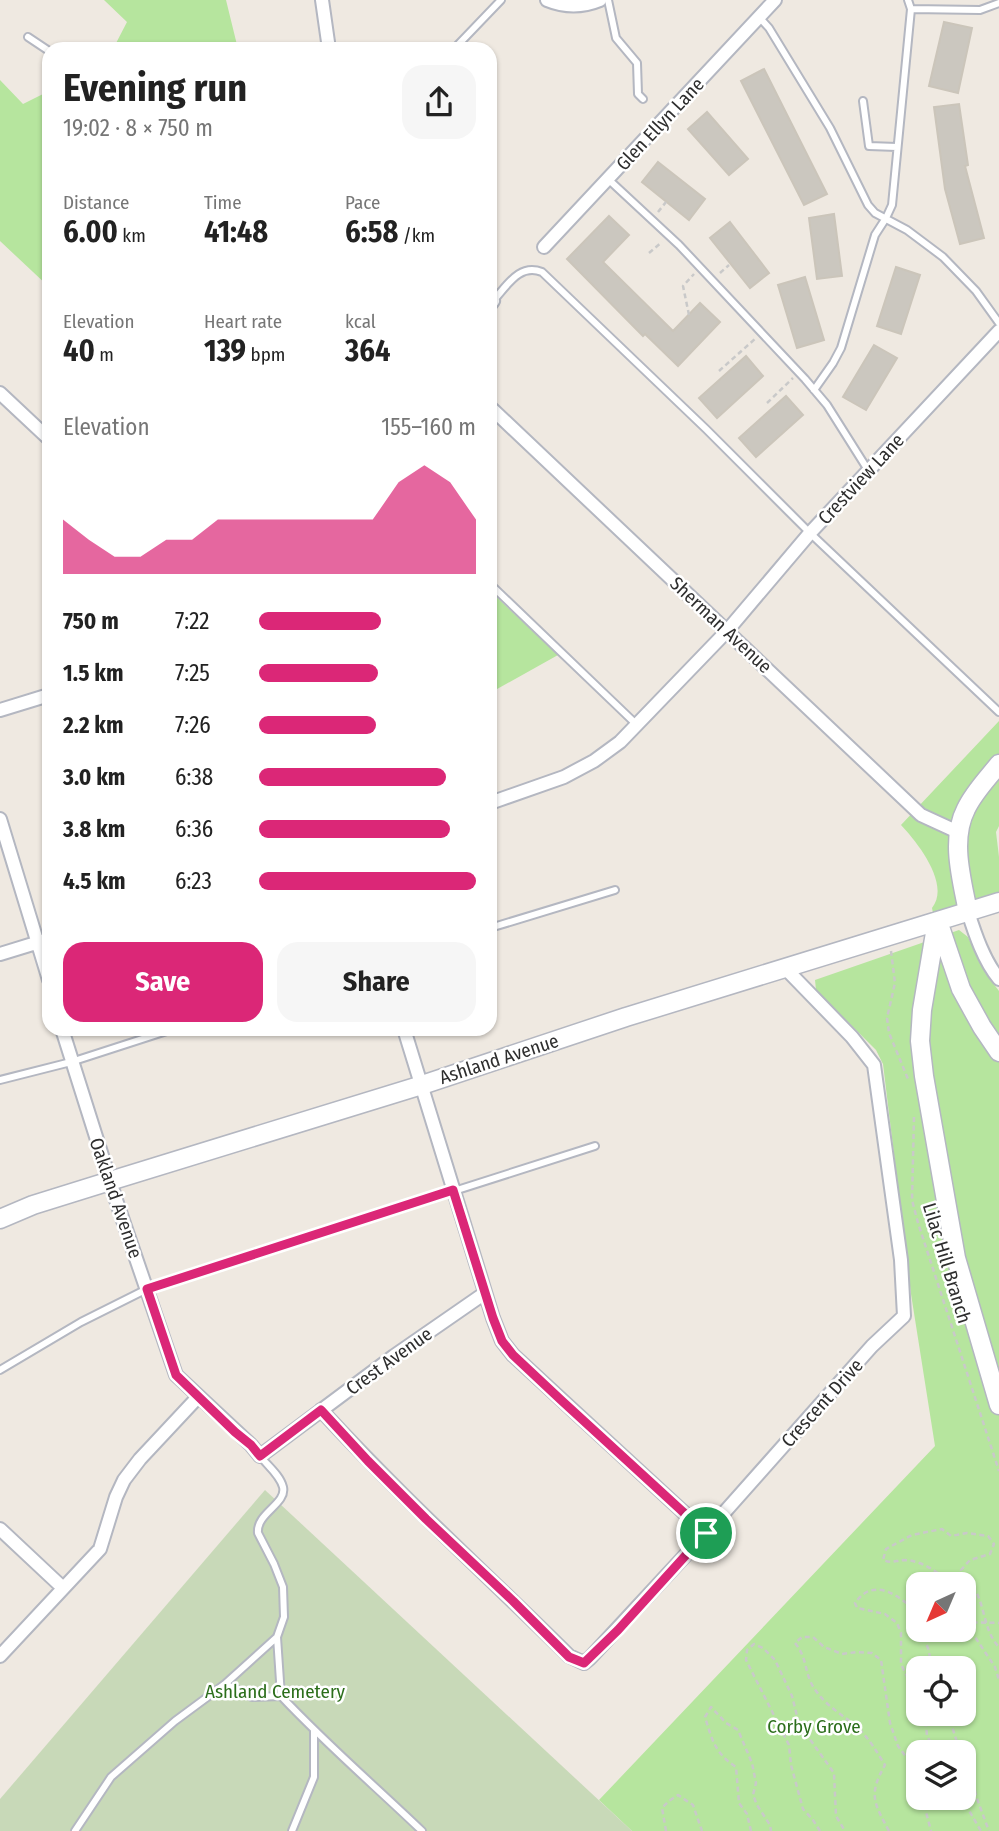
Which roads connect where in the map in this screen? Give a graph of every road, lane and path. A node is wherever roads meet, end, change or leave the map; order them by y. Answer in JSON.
{"nodes":[{"id":1,"x":323,"y":0,"type":"edge"},
{"id":2,"x":501,"y":0,"type":"edge"},
{"id":3,"x":547,"y":0,"type":"edge"},
{"id":4,"x":600,"y":0,"type":"edge"},
{"id":5,"x":608,"y":0,"type":"edge"},
{"id":6,"x":775,"y":0,"type":"edge"},
{"id":7,"x":908,"y":0,"type":"edge"},
{"id":8,"x":999,"y":3,"type":"edge"},
{"id":9,"x":911,"y":9,"type":"junction"},
{"id":10,"x":759,"y":16,"type":"junction"},
{"id":11,"x":28,"y":37,"type":"dead end"},
{"id":12,"x":328,"y":42,"type":"edge"},
{"id":13,"x":461,"y":42,"type":"edge"},
{"id":14,"x":42,"y":46,"type":"edge"},
{"id":15,"x":643,"y":99,"type":"dead end"},
{"id":16,"x":863,"y":102,"type":"dead end"},
{"id":17,"x":897,"y":147,"type":"junction"},
{"id":18,"x":608,"y":179,"type":"junction"},
{"id":19,"x":886,"y":218,"type":"junction"},
{"id":20,"x":668,"y":235,"type":"junction"},
{"id":21,"x":544,"y":247,"type":"dead end"},
{"id":22,"x":649,"y":253,"type":"dead end"},
{"id":23,"x":729,"y":265,"type":"dead end"},
{"id":24,"x":700,"y":267,"type":"junction"},
{"id":25,"x":712,"y":280,"type":"junction"},
{"id":26,"x":497,"y":295,"type":"edge"},
{"id":27,"x":689,"y":315,"type":"dead end"},
{"id":28,"x":999,"y":323,"type":"edge"},
{"id":29,"x":999,"y":331,"type":"edge"},
{"id":30,"x":762,"y":332,"type":"junction"},
{"id":31,"x":719,"y":371,"type":"dead end"},
{"id":32,"x":799,"y":372,"type":"junction"},
{"id":33,"x":814,"y":390,"type":"junction"},
{"id":34,"x":0,"y":393,"type":"edge"},
{"id":35,"x":767,"y":403,"type":"dead end"},
{"id":36,"x":497,"y":414,"type":"edge"},
{"id":37,"x":42,"y":432,"type":"edge"},
{"id":38,"x":867,"y":471,"type":"junction"},
{"id":39,"x":810,"y":533,"type":"junction"},
{"id":40,"x":497,"y":591,"type":"edge"},
{"id":41,"x":727,"y":631,"type":"junction"},
{"id":42,"x":42,"y":697,"type":"edge"},
{"id":43,"x":0,"y":710,"type":"edge"},
{"id":44,"x":999,"y":712,"type":"edge"},
{"id":45,"x":638,"y":725,"type":"junction"},
{"id":46,"x":999,"y":764,"type":"edge"},
{"id":47,"x":497,"y":801,"type":"edge"},
{"id":48,"x":0,"y":819,"type":"edge"},
{"id":49,"x":958,"y":832,"type":"junction"},
{"id":50,"x":615,"y":890,"type":"dead end"},
{"id":51,"x":999,"y":902,"type":"edge"},
{"id":52,"x":968,"y":912,"type":"junction"},
{"id":53,"x":937,"y":921,"type":"junction"},
{"id":54,"x":497,"y":926,"type":"edge"},
{"id":55,"x":42,"y":935,"type":"edge"},
{"id":56,"x":887,"y":936,"type":"junction"},
{"id":57,"x":42,"y":942,"type":"edge"},
{"id":58,"x":0,"y":954,"type":"edge"},
{"id":59,"x":785,"y":968,"type":"junction"},
{"id":60,"x":999,"y":979,"type":"edge"},
{"id":61,"x":64,"y":1036,"type":"edge"},
{"id":62,"x":151,"y":1036,"type":"edge"},
{"id":63,"x":406,"y":1036,"type":"edge"},
{"id":64,"x":999,"y":1052,"type":"edge"},
{"id":65,"x":71,"y":1062,"type":"junction"},
{"id":66,"x":908,"y":1079,"type":"dead end"},
{"id":67,"x":0,"y":1080,"type":"edge"},
{"id":68,"x":422,"y":1085,"type":"junction"},
{"id":69,"x":914,"y":1116,"type":"dead end"},
{"id":70,"x":595,"y":1146,"type":"dead end"},
{"id":71,"x":110,"y":1181,"type":"junction"},
{"id":72,"x":453,"y":1190,"type":"junction"},
{"id":73,"x":0,"y":1219,"type":"edge"},
{"id":74,"x":147,"y":1289,"type":"junction"},
{"id":75,"x":485,"y":1293,"type":"junction"},
{"id":76,"x":0,"y":1370,"type":"edge"},
{"id":77,"x":198,"y":1397,"type":"junction"},
{"id":78,"x":999,"y":1405,"type":"edge"},
{"id":79,"x":321,"y":1410,"type":"junction"},
{"id":80,"x":260,"y":1456,"type":"junction"},
{"id":81,"x":999,"y":1471,"type":"edge"},
{"id":82,"x":0,"y":1529,"type":"edge"},
{"id":83,"x":706,"y":1533,"type":"junction"},
{"id":84,"x":938,"y":1572,"type":"edge"},
{"id":85,"x":962,"y":1572,"type":"edge"},
{"id":86,"x":63,"y":1588,"type":"junction"},
{"id":87,"x":976,"y":1592,"type":"edge"},
{"id":88,"x":906,"y":1603,"type":"edge"},
{"id":89,"x":976,"y":1622,"type":"edge"},
{"id":90,"x":986,"y":1623,"type":"junction"},
{"id":91,"x":999,"y":1623,"type":"edge"},
{"id":92,"x":277,"y":1637,"type":"junction"},
{"id":93,"x":976,"y":1639,"type":"edge"},
{"id":94,"x":999,"y":1647,"type":"edge"},
{"id":95,"x":0,"y":1656,"type":"edge"},
{"id":96,"x":906,"y":1674,"type":"edge"},
{"id":97,"x":999,"y":1680,"type":"edge"},
{"id":98,"x":225,"y":1684,"type":"junction"},
{"id":99,"x":281,"y":1696,"type":"junction"},
{"id":100,"x":314,"y":1731,"type":"junction"},
{"id":101,"x":906,"y":1757,"type":"edge"},
{"id":102,"x":976,"y":1796,"type":"edge"},
{"id":103,"x":925,"y":1810,"type":"edge"},
{"id":104,"x":969,"y":1810,"type":"edge"},
{"id":105,"x":75,"y":1831,"type":"edge"},
{"id":106,"x":292,"y":1831,"type":"edge"},
{"id":107,"x":422,"y":1831,"type":"edge"},
{"id":108,"x":666,"y":1831,"type":"edge"},
{"id":109,"x":702,"y":1831,"type":"edge"},
{"id":110,"x":751,"y":1831,"type":"edge"},
{"id":111,"x":771,"y":1831,"type":"edge"},
{"id":112,"x":820,"y":1831,"type":"edge"},
{"id":113,"x":845,"y":1831,"type":"edge"},
{"id":114,"x":889,"y":1831,"type":"edge"},
{"id":115,"x":931,"y":1831,"type":"edge"},
{"id":116,"x":981,"y":1831,"type":"edge"},
{"id":117,"x":989,"y":1831,"type":"edge"}],
"edges":[{"from":1,"to":12,"type":"street"},
{"from":2,"to":13,"type":"lane"},
{"from":3,"to":4,"type":"street"},
{"from":5,"to":15,"type":"lane"},
{"from":6,"to":10,"type":"street","name":"Glen Ellyn Lane"},
{"from":7,"to":9,"type":"lane"},
{"from":8,"to":9,"type":"lane"},
{"from":9,"to":17,"type":"lane"},
{"from":10,"to":18,"type":"street","name":"Glen Ellyn Lane"},
{"from":10,"to":19,"type":"lane"},
{"from":11,"to":14,"type":"lane"},
{"from":16,"to":17,"type":"lane"},
{"from":17,"to":19,"type":"lane"},
{"from":18,"to":20,"type":"lane"},
{"from":18,"to":21,"type":"street","name":"Glen Ellyn Lane"},
{"from":19,"to":28,"type":"lane"},
{"from":19,"to":33,"type":"lane"},
{"from":20,"to":22,"type":"path"},
{"from":20,"to":24,"type":"lane"},
{"from":23,"to":25,"type":"path"},
{"from":24,"to":25,"type":"lane"},
{"from":24,"to":27,"type":"path"},
{"from":25,"to":30,"type":"lane"},
{"from":26,"to":39,"type":"lane"},
{"from":29,"to":38,"type":"street","name":"Crestview Lane"},
{"from":30,"to":31,"type":"path"},
{"from":30,"to":32,"type":"lane"},
{"from":32,"to":33,"type":"lane"},
{"from":32,"to":35,"type":"path"},
{"from":33,"to":38,"type":"lane"},
{"from":34,"to":37,"type":"street"},
{"from":36,"to":41,"type":"street","name":"Sherman Avenue"},
{"from":38,"to":39,"type":"street","name":"Crestview Lane"},
{"from":39,"to":41,"type":"street","name":"Crestview Lane"},
{"from":39,"to":44,"type":"lane"},
{"from":40,"to":45,"type":"lane"},
{"from":41,"to":45,"type":"street","name":"Crestview Lane"},
{"from":41,"to":49,"type":"street","name":"Sherman Avenue"},
{"from":42,"to":43,"type":"street"},
{"from":45,"to":47,"type":"street","name":"Crestview Lane"},
{"from":46,"to":49,"type":"street"},
{"from":48,"to":55,"type":"street"},
{"from":49,"to":52,"type":"street"},
{"from":50,"to":54,"type":"lane"},
{"from":51,"to":52,"type":"street","name":"Ashland Avenue"},
{"from":52,"to":53,"type":"street","name":"Ashland Avenue"},
{"from":52,"to":60,"type":"street"},
{"from":53,"to":56,"type":"street","name":"Ashland Avenue"},
{"from":53,"to":64,"type":"street"},
{"from":53,"to":78,"type":"street"},
{"from":56,"to":59,"type":"street","name":"Ashland Avenue"},
{"from":56,"to":66,"type":"path"},
{"from":57,"to":58,"type":"street"},
{"from":59,"to":68,"type":"street","name":"Ashland Avenue"},
{"from":59,"to":83,"type":"street","name":"Crescent Drive"},
{"from":61,"to":65,"type":"street","name":"Oakland Avenue"},
{"from":62,"to":65,"type":"lane"},
{"from":63,"to":68,"type":"street"},
{"from":65,"to":67,"type":"lane"},
{"from":65,"to":71,"type":"street","name":"Oakland Avenue"},
{"from":68,"to":71,"type":"street","name":"Ashland Avenue"},
{"from":68,"to":72,"type":"street"},
{"from":69,"to":81,"type":"path","name":"Lilac Hill Branch"},
{"from":70,"to":72,"type":"lane"},
{"from":71,"to":73,"type":"street","name":"Ashland Avenue"},
{"from":71,"to":74,"type":"street","name":"Oakland Avenue"},
{"from":72,"to":74,"type":"lane"},
{"from":72,"to":75,"type":"street"},
{"from":74,"to":76,"type":"lane"},
{"from":74,"to":77,"type":"street","name":"Oakland Avenue"},
{"from":75,"to":79,"type":"street","name":"Crest Avenue"},
{"from":75,"to":83,"type":"street"},
{"from":77,"to":80,"type":"street","name":"Oakland Avenue"},
{"from":77,"to":86,"type":"street"},
{"from":79,"to":80,"type":"street","name":"Crest Avenue"},
{"from":79,"to":83,"type":"street","name":"Crescent Drive"},
{"from":80,"to":92,"type":"lane"},
{"from":82,"to":86,"type":"street"},
{"from":84,"to":85,"type":"path"},
{"from":86,"to":95,"type":"street"},
{"from":87,"to":90,"type":"path"},
{"from":88,"to":96,"type":"path"},
{"from":89,"to":90,"type":"path"},
{"from":90,"to":91,"type":"path"},
{"from":90,"to":94,"type":"path"},
{"from":92,"to":98,"type":"lane"},
{"from":92,"to":99,"type":"lane"},
{"from":93,"to":97,"type":"path"},
{"from":98,"to":99,"type":"lane"},
{"from":98,"to":105,"type":"lane"},
{"from":99,"to":100,"type":"lane"},
{"from":100,"to":106,"type":"lane"},
{"from":100,"to":107,"type":"lane"},
{"from":101,"to":114,"type":"path"},
{"from":102,"to":117,"type":"path"},
{"from":103,"to":115,"type":"path"},
{"from":104,"to":116,"type":"path"},
{"from":108,"to":109,"type":"path"},
{"from":110,"to":111,"type":"path"},
{"from":112,"to":113,"type":"path"}]}
